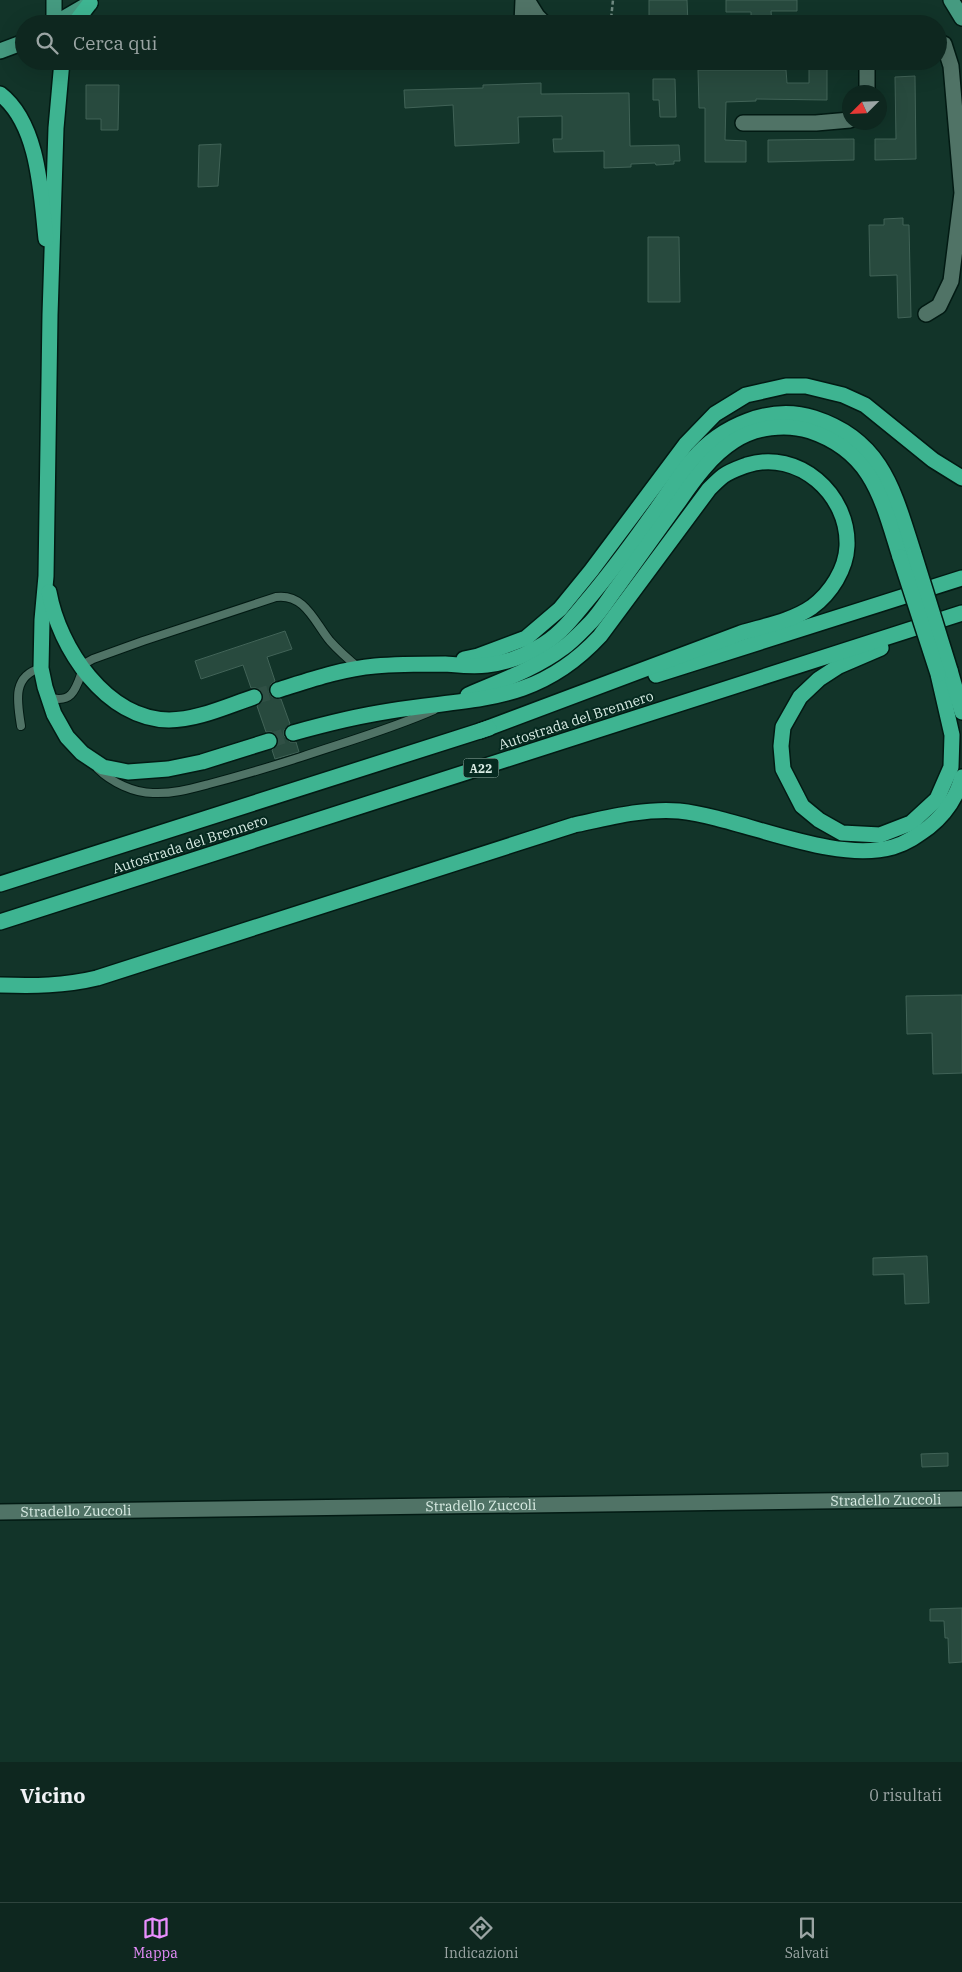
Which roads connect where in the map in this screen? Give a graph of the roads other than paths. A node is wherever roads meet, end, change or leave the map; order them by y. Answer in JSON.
{"nodes":[{"id":1,"x":54,"y":0,"type":"edge"},
{"id":2,"x":523,"y":0,"type":"edge"},
{"id":3,"x":527,"y":0,"type":"edge"},
{"id":4,"x":951,"y":0,"type":"edge"},
{"id":5,"x":92,"y":2,"type":"edge"},
{"id":6,"x":54,"y":15,"type":"edge"},
{"id":7,"x":70,"y":15,"type":"edge"},
{"id":8,"x":81,"y":15,"type":"edge"},
{"id":9,"x":522,"y":15,"type":"edge"},
{"id":10,"x":536,"y":15,"type":"edge"},
{"id":11,"x":962,"y":18,"type":"edge"},
{"id":12,"x":15,"y":45,"type":"edge"},
{"id":13,"x":0,"y":51,"type":"edge"},
{"id":14,"x":947,"y":53,"type":"edge"},
{"id":15,"x":53,"y":70,"type":"edge"},
{"id":16,"x":61,"y":70,"type":"edge"},
{"id":17,"x":867,"y":70,"type":"edge"},
{"id":18,"x":867,"y":85,"type":"edge"},
{"id":19,"x":0,"y":94,"type":"edge"},
{"id":20,"x":842,"y":121,"type":"edge"},
{"id":21,"x":743,"y":123,"type":"dead end"},
{"id":22,"x":56,"y":128,"type":"junction"},
{"id":23,"x":926,"y":314,"type":"dead end"},
{"id":24,"x":50,"y":315,"type":"junction"},
{"id":25,"x":962,"y":478,"type":"edge"},
{"id":26,"x":907,"y":556,"type":"junction"},
{"id":27,"x":46,"y":576,"type":"junction"},
{"id":28,"x":962,"y":578,"type":"edge"},
{"id":29,"x":962,"y":614,"type":"edge"},
{"id":30,"x":435,"y":664,"type":"junction"},
{"id":31,"x":83,"y":667,"type":"junction"},
{"id":32,"x":41,"y":668,"type":"junction"},
{"id":33,"x":358,"y":668,"type":"junction"},
{"id":34,"x":944,"y":672,"type":"junction"},
{"id":35,"x":278,"y":690,"type":"tunnel mouth"},
{"id":36,"x":48,"y":697,"type":"junction"},
{"id":37,"x":254,"y":697,"type":"tunnel mouth"},
{"id":38,"x":451,"y":702,"type":"junction"},
{"id":39,"x":962,"y":712,"type":"edge"},
{"id":40,"x":21,"y":726,"type":"dead end"},
{"id":41,"x":480,"y":731,"type":"junction"},
{"id":42,"x":293,"y":734,"type":"tunnel mouth"},
{"id":43,"x":269,"y":741,"type":"tunnel mouth"},
{"id":44,"x":82,"y":753,"type":"junction"},
{"id":45,"x":962,"y":777,"type":"edge"},
{"id":46,"x":0,"y":884,"type":"edge"},
{"id":47,"x":0,"y":922,"type":"edge"},
{"id":48,"x":0,"y":985,"type":"edge"},
{"id":49,"x":962,"y":1499,"type":"edge"},
{"id":50,"x":0,"y":1512,"type":"edge"}],
"edges":[{"from":1,"to":6,"type":"main road"},
{"from":2,"to":9,"type":"street"},
{"from":3,"to":10,"type":"street"},
{"from":4,"to":11,"type":"main road"},
{"from":5,"to":7,"type":"main road"},
{"from":5,"to":8,"type":"highway"},
{"from":12,"to":13,"type":"main road"},
{"from":14,"to":23,"type":"street"},
{"from":15,"to":22,"type":"highway"},
{"from":16,"to":22,"type":"highway"},
{"from":17,"to":18,"type":"street"},
{"from":19,"to":24,"type":"highway"},
{"from":20,"to":21,"type":"street"},
{"from":22,"to":24,"type":"highway"},
{"from":24,"to":27,"type":"highway"},
{"from":25,"to":30,"type":"highway"},
{"from":26,"to":30,"type":"highway"},
{"from":26,"to":34,"type":"highway","bridge":true},
{"from":26,"to":38,"type":"highway"},
{"from":27,"to":31,"type":"highway"},
{"from":27,"to":32,"type":"highway"},
{"from":28,"to":41,"type":"highway","name":"Autostrada del Brennero"},
{"from":29,"to":34,"type":"highway"},
{"from":29,"to":47,"type":"highway","name":"Autostrada del Brennero","number":"A22"},
{"from":30,"to":33,"type":"highway"},
{"from":31,"to":33,"type":"lane"},
{"from":31,"to":36,"type":"lane"},
{"from":31,"to":37,"type":"highway"},
{"from":32,"to":36,"type":"highway"},
{"from":32,"to":40,"type":"lane"},
{"from":33,"to":35,"type":"highway"},
{"from":34,"to":39,"type":"highway"},
{"from":36,"to":44,"type":"highway"},
{"from":38,"to":41,"type":"highway"},
{"from":38,"to":42,"type":"highway"},
{"from":38,"to":44,"type":"lane"},
{"from":41,"to":46,"type":"highway","name":"Autostrada del Brennero"},
{"from":43,"to":44,"type":"highway"},
{"from":45,"to":48,"type":"highway"},
{"from":49,"to":50,"type":"street","name":"Stradello Zuccoli"}]}
